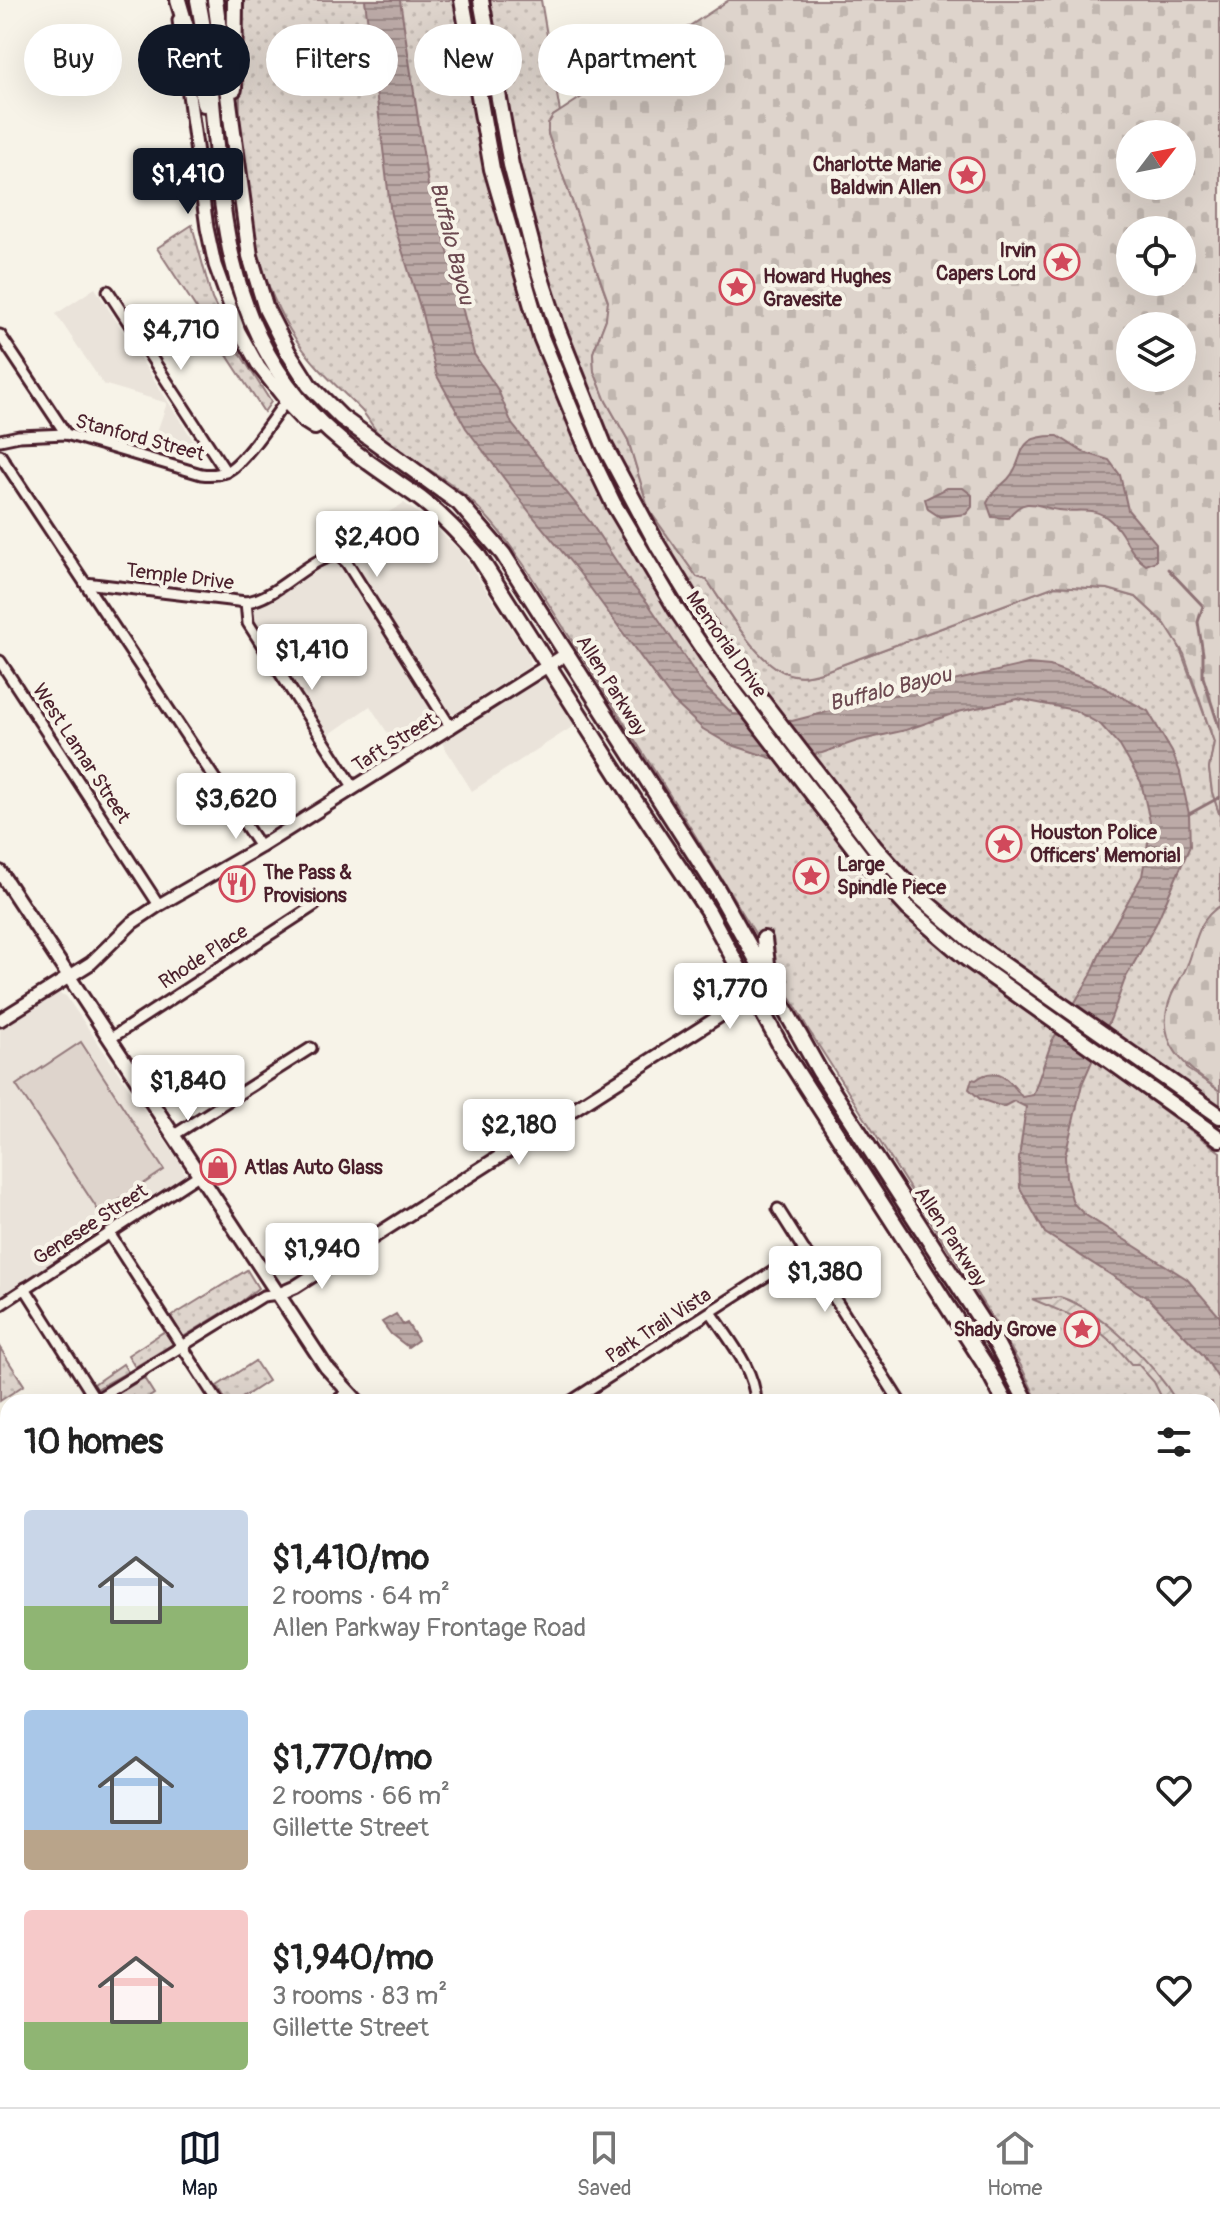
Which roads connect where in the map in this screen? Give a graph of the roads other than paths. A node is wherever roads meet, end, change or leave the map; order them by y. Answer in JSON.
{"nodes":[{"id":1,"x":177,"y":0,"type":"edge"},
{"id":2,"x":198,"y":0,"type":"edge"},
{"id":3,"x":215,"y":0,"type":"edge"},
{"id":4,"x":235,"y":0,"type":"edge"},
{"id":5,"x":462,"y":0,"type":"edge"},
{"id":6,"x":481,"y":0,"type":"edge"},
{"id":7,"x":233,"y":126,"type":"junction"},
{"id":8,"x":216,"y":158,"type":"junction"},
{"id":9,"x":108,"y":291,"type":"dead end"},
{"id":10,"x":0,"y":335,"type":"edge"},
{"id":11,"x":286,"y":401,"type":"junction"},
{"id":12,"x":66,"y":434,"type":"junction"},
{"id":13,"x":0,"y":440,"type":"edge"},
{"id":14,"x":346,"y":447,"type":"junction"},
{"id":15,"x":0,"y":455,"type":"edge"},
{"id":16,"x":226,"y":472,"type":"junction"},
{"id":17,"x":85,"y":583,"type":"junction"},
{"id":18,"x":246,"y":602,"type":"junction"},
{"id":19,"x":568,"y":653,"type":"junction"},
{"id":20,"x":0,"y":661,"type":"edge"},
{"id":21,"x":549,"y":665,"type":"junction"},
{"id":22,"x":451,"y":728,"type":"junction"},
{"id":23,"x":354,"y":788,"type":"junction"},
{"id":24,"x":260,"y":847,"type":"junction"},
{"id":25,"x":0,"y":872,"type":"edge"},
{"id":26,"x":159,"y":905,"type":"junction"},
{"id":27,"x":315,"y":905,"type":"dead end"},
{"id":28,"x":764,"y":939,"type":"dead end"},
{"id":29,"x":70,"y":977,"type":"junction"},
{"id":30,"x":770,"y":984,"type":"junction"},
{"id":31,"x":753,"y":995,"type":"junction"},
{"id":32,"x":0,"y":1020,"type":"edge"},
{"id":33,"x":111,"y":1038,"type":"junction"},
{"id":34,"x":311,"y":1048,"type":"dead end"},
{"id":35,"x":1220,"y":1116,"type":"edge"},
{"id":36,"x":174,"y":1135,"type":"junction"},
{"id":37,"x":1220,"y":1139,"type":"edge"},
{"id":38,"x":200,"y":1174,"type":"junction"},
{"id":39,"x":778,"y":1209,"type":"dead end"},
{"id":40,"x":109,"y":1233,"type":"junction"},
{"id":41,"x":805,"y":1251,"type":"junction"},
{"id":42,"x":25,"y":1288,"type":"junction"},
{"id":43,"x":279,"y":1294,"type":"junction"},
{"id":44,"x":0,"y":1305,"type":"edge"},
{"id":45,"x":711,"y":1312,"type":"junction"},
{"id":46,"x":183,"y":1347,"type":"junction"},
{"id":47,"x":91,"y":1394,"type":"edge"},
{"id":48,"x":106,"y":1394,"type":"edge"},
{"id":49,"x":213,"y":1394,"type":"edge"},
{"id":50,"x":350,"y":1394,"type":"edge"},
{"id":51,"x":583,"y":1394,"type":"edge"},
{"id":52,"x":756,"y":1394,"type":"edge"},
{"id":53,"x":895,"y":1394,"type":"edge"},
{"id":54,"x":1001,"y":1394,"type":"edge"},
{"id":55,"x":1023,"y":1394,"type":"edge"}],
"edges":[{"from":1,"to":8,"type":"main road"},
{"from":1,"to":11,"type":"street"},
{"from":2,"to":8,"type":"main road","name":"Allen Parkway"},
{"from":3,"to":7,"type":"main road","name":"Allen Parkway"},
{"from":4,"to":7,"type":"main road"},
{"from":5,"to":37,"type":"main road","name":"Memorial Drive"},
{"from":6,"to":35,"type":"main road","name":"Memorial Drive"},
{"from":7,"to":19,"type":"main road","name":"Allen Parkway"},
{"from":8,"to":14,"type":"main road","name":"Allen Parkway"},
{"from":9,"to":16,"type":"street"},
{"from":10,"to":12,"type":"street"},
{"from":11,"to":14,"type":"main road"},
{"from":11,"to":16,"type":"street","name":"Stanford Street"},
{"from":12,"to":13,"type":"street","name":"Stanford Street"},
{"from":12,"to":16,"type":"street","name":"Stanford Street"},
{"from":14,"to":21,"type":"main road","name":"Allen Parkway"},
{"from":15,"to":17,"type":"street"},
{"from":17,"to":18,"type":"street","name":"Temple Drive"},
{"from":17,"to":24,"type":"street"},
{"from":18,"to":22,"type":"street","name":"Temple Drive"},
{"from":18,"to":23,"type":"street"},
{"from":19,"to":21,"type":"street","name":"Taft Street"},
{"from":19,"to":30,"type":"main road","name":"Allen Parkway"},
{"from":20,"to":26,"type":"street","name":"West Lamar Street"},
{"from":21,"to":22,"type":"street","name":"Taft Street"},
{"from":21,"to":31,"type":"main road","name":"Allen Parkway"},
{"from":22,"to":23,"type":"street","name":"Taft Street"},
{"from":23,"to":24,"type":"street","name":"Taft Street"},
{"from":24,"to":26,"type":"street","name":"Taft Street"},
{"from":25,"to":29,"type":"main road"},
{"from":26,"to":29,"type":"street","name":"Taft Street"},
{"from":27,"to":33,"type":"street","name":"Rhode Place"},
{"from":28,"to":30,"type":"main road"},
{"from":29,"to":32,"type":"street","name":"Taft Street"},
{"from":29,"to":33,"type":"main road"},
{"from":30,"to":31,"type":"street"},
{"from":30,"to":55,"type":"main road","name":"Allen Parkway"},
{"from":31,"to":43,"type":"street"},
{"from":31,"to":54,"type":"main road","name":"Allen Parkway"},
{"from":33,"to":36,"type":"main road"},
{"from":34,"to":36,"type":"street"},
{"from":36,"to":38,"type":"main road"},
{"from":38,"to":40,"type":"street","name":"Genesee Street"},
{"from":38,"to":43,"type":"main road"},
{"from":39,"to":41,"type":"street"},
{"from":40,"to":42,"type":"street","name":"Genesee Street"},
{"from":40,"to":46,"type":"street"},
{"from":41,"to":45,"type":"street","name":"Park Trail Vista"},
{"from":41,"to":53,"type":"street"},
{"from":42,"to":44,"type":"street","name":"Genesee Street"},
{"from":42,"to":47,"type":"street"},
{"from":43,"to":46,"type":"street"},
{"from":43,"to":50,"type":"main road"},
{"from":45,"to":51,"type":"street","name":"Park Trail Vista"},
{"from":45,"to":52,"type":"street"},
{"from":46,"to":48,"type":"street"},
{"from":46,"to":49,"type":"street"}]}
